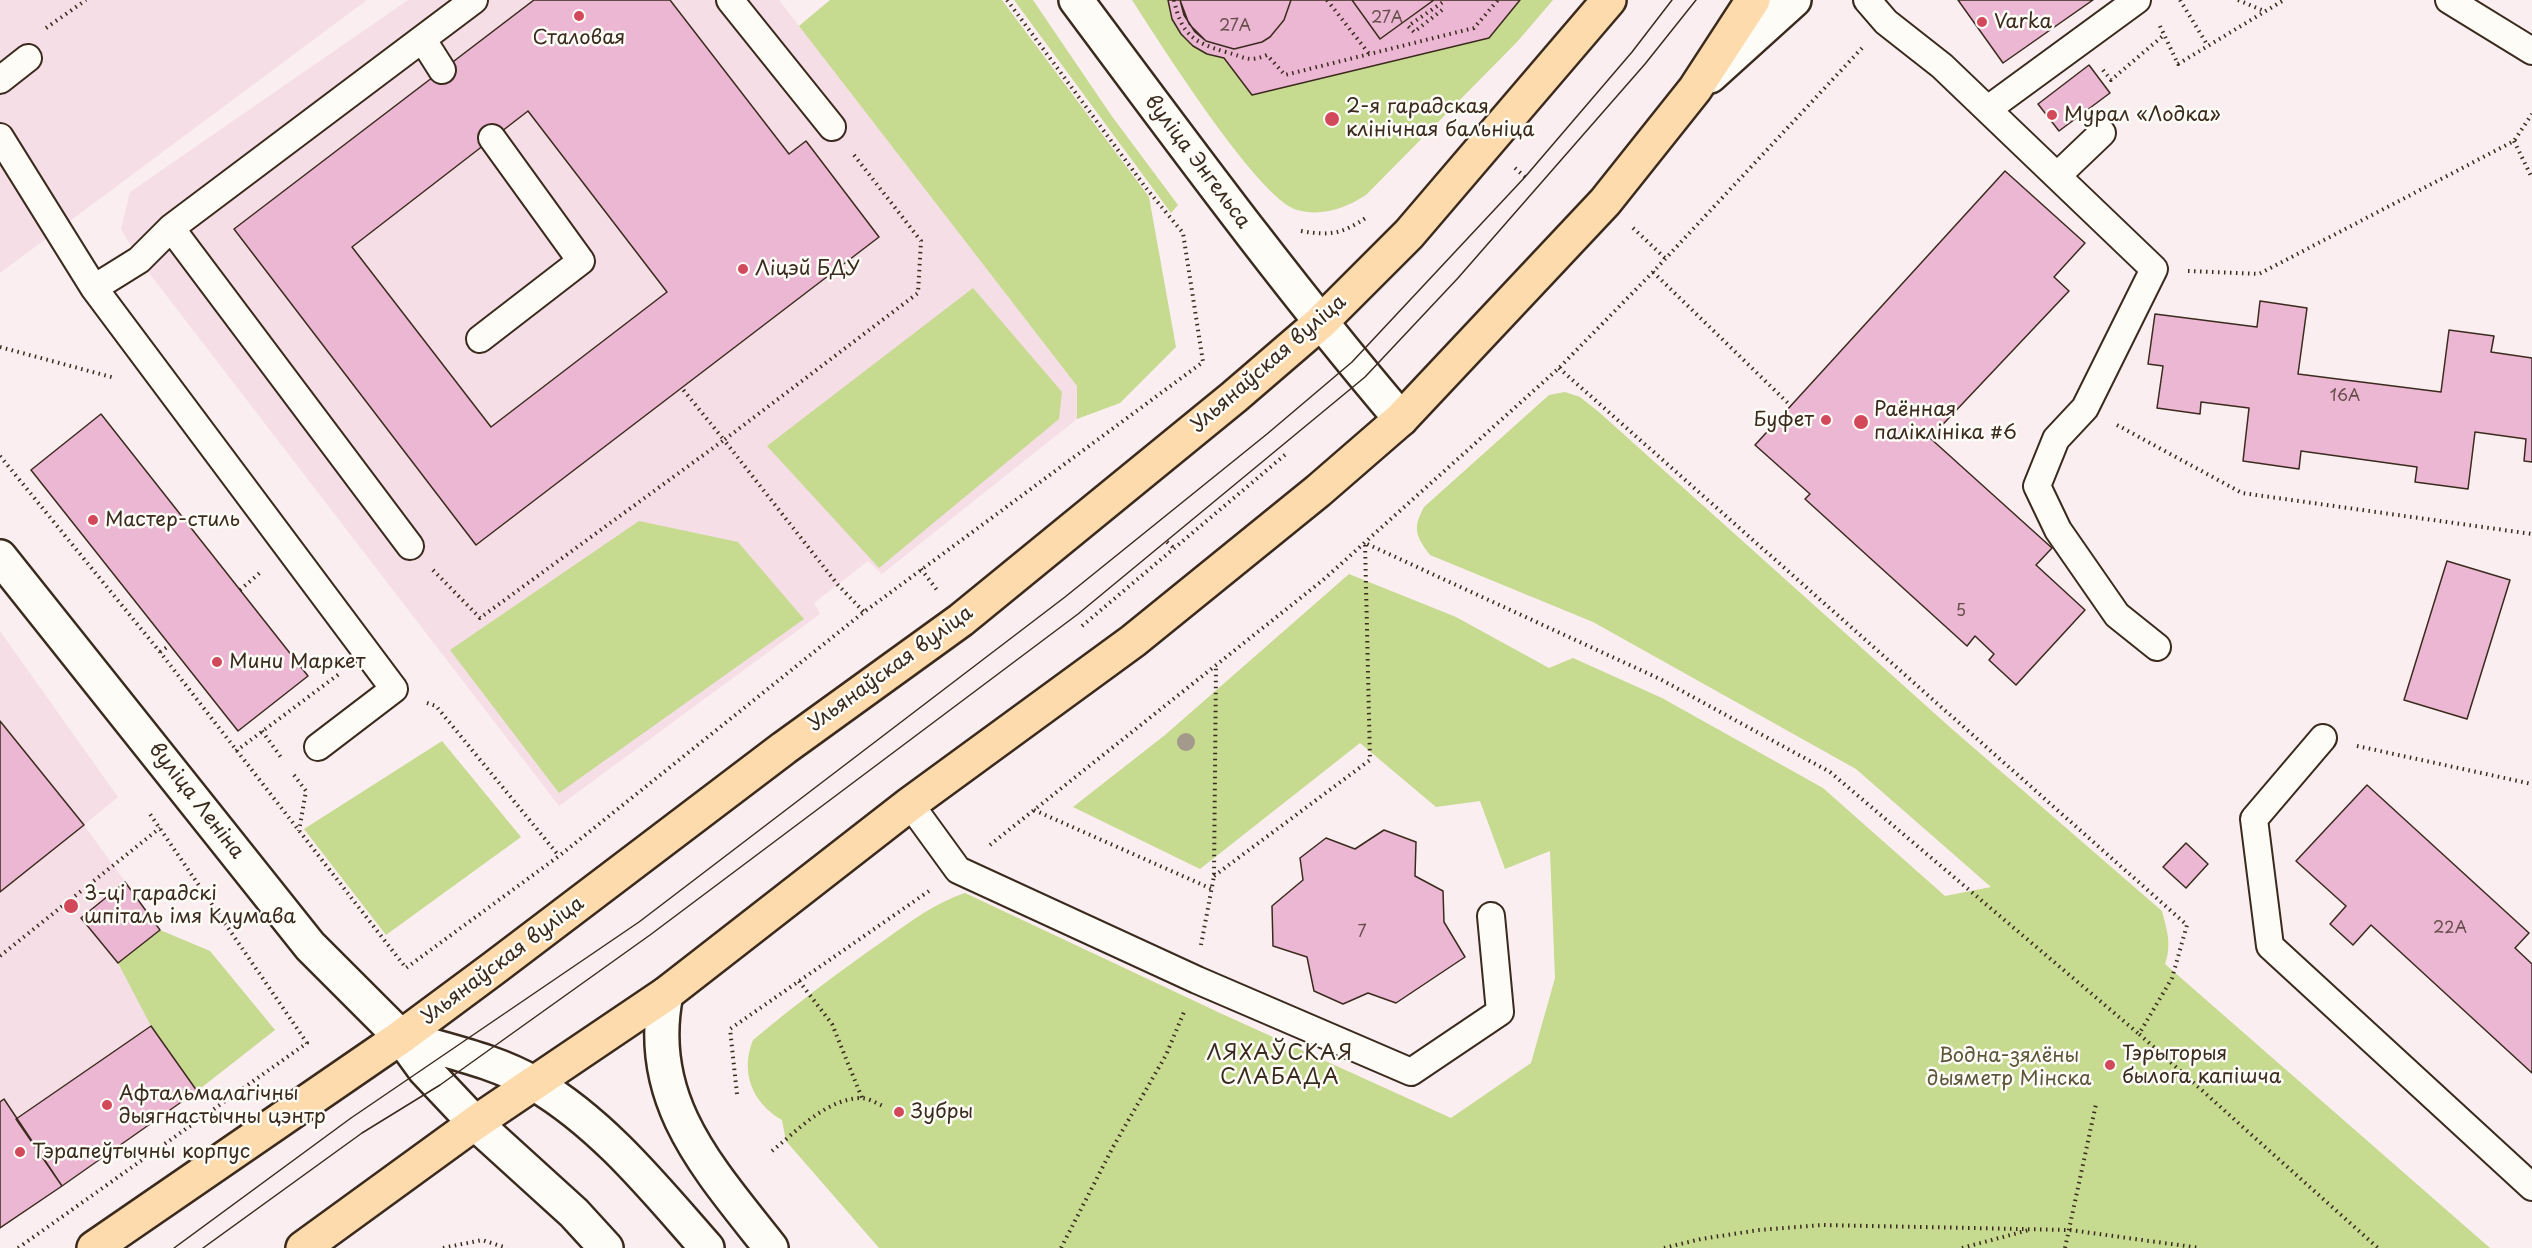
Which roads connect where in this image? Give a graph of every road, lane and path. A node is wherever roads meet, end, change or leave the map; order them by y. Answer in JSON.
{"nodes":[{"id":1,"x":474,"y":0,"type":"edge"},
{"id":2,"x":730,"y":0,"type":"edge"},
{"id":3,"x":1007,"y":0,"type":"edge"},
{"id":4,"x":1077,"y":0,"type":"edge"},
{"id":5,"x":1174,"y":0,"type":"edge"},
{"id":6,"x":1327,"y":0,"type":"edge"},
{"id":7,"x":1446,"y":0,"type":"edge"},
{"id":8,"x":1498,"y":0,"type":"edge"},
{"id":9,"x":1609,"y":0,"type":"edge"},
{"id":10,"x":1753,"y":0,"type":"edge"},
{"id":11,"x":1794,"y":0,"type":"edge"},
{"id":12,"x":1868,"y":0,"type":"edge"},
{"id":13,"x":2180,"y":0,"type":"edge"},
{"id":14,"x":2238,"y":0,"type":"edge"},
{"id":15,"x":2284,"y":0,"type":"edge"},
{"id":16,"x":2449,"y":0,"type":"edge"},
{"id":17,"x":2146,"y":8,"type":"edge"},
{"id":18,"x":1442,"y":10,"type":"dead end"},
{"id":19,"x":2265,"y":12,"type":"junction"},
{"id":20,"x":1886,"y":22,"type":"junction"},
{"id":21,"x":423,"y":40,"type":"junction"},
{"id":22,"x":2208,"y":46,"type":"junction"},
{"id":23,"x":2532,"y":51,"type":"edge"},
{"id":24,"x":1370,"y":56,"type":"junction"},
{"id":25,"x":28,"y":58,"type":"dead end"},
{"id":26,"x":442,"y":70,"type":"dead end"},
{"id":27,"x":0,"y":80,"type":"edge"},
{"id":28,"x":1695,"y":89,"type":"junction"},
{"id":29,"x":1988,"y":109,"type":"junction"},
{"id":30,"x":2532,"y":114,"type":"edge"},
{"id":31,"x":832,"y":127,"type":"joint"},
{"id":32,"x":2102,"y":133,"type":"dead end"},
{"id":33,"x":0,"y":137,"type":"edge"},
{"id":34,"x":492,"y":138,"type":"dead end"},
{"id":35,"x":2514,"y":141,"type":"junction"},
{"id":36,"x":1512,"y":166,"type":"dead end"},
{"id":37,"x":2057,"y":176,"type":"junction"},
{"id":38,"x":1525,"y":177,"type":"dead end"},
{"id":39,"x":2532,"y":178,"type":"edge"},
{"id":40,"x":1371,"y":213,"type":"dead end"},
{"id":41,"x":171,"y":228,"type":"junction"},
{"id":42,"x":1294,"y":230,"type":"dead end"},
{"id":43,"x":2154,"y":269,"type":"junction"},
{"id":44,"x":1653,"y":272,"type":"junction"},
{"id":45,"x":94,"y":288,"type":"junction"},
{"id":46,"x":1320,"y":323,"type":"junction"},
{"id":47,"x":480,"y":339,"type":"dead end"},
{"id":48,"x":0,"y":347,"type":"edge"},
{"id":49,"x":1559,"y":368,"type":"junction"},
{"id":50,"x":117,"y":379,"type":"dead end"},
{"id":51,"x":681,"y":387,"type":"dead end"},
{"id":52,"x":1791,"y":406,"type":"dead end"},
{"id":53,"x":2085,"y":408,"type":"junction"},
{"id":54,"x":1401,"y":419,"type":"junction"},
{"id":55,"x":724,"y":441,"type":"junction"},
{"id":56,"x":0,"y":456,"type":"edge"},
{"id":57,"x":2532,"y":534,"type":"edge"},
{"id":58,"x":1167,"y":542,"type":"dead end"},
{"id":59,"x":1365,"y":543,"type":"junction"},
{"id":60,"x":410,"y":546,"type":"joint"},
{"id":61,"x":1175,"y":549,"type":"dead end"},
{"id":62,"x":0,"y":557,"type":"edge"},
{"id":63,"x":263,"y":571,"type":"dead end"},
{"id":64,"x":240,"y":590,"type":"dead end"},
{"id":65,"x":864,"y":612,"type":"junction"},
{"id":66,"x":170,"y":645,"type":"dead end"},
{"id":67,"x":2157,"y":647,"type":"dead end"},
{"id":68,"x":160,"y":652,"type":"junction"},
{"id":69,"x":347,"y":669,"type":"dead end"},
{"id":70,"x":262,"y":731,"type":"junction"},
{"id":71,"x":2323,"y":738,"type":"joint"},
{"id":72,"x":318,"y":747,"type":"dead end"},
{"id":73,"x":236,"y":751,"type":"junction"},
{"id":74,"x":2532,"y":784,"type":"edge"},
{"id":75,"x":910,"y":804,"type":"junction"},
{"id":76,"x":145,"y":805,"type":"dead end"},
{"id":77,"x":1034,"y":810,"type":"junction"},
{"id":78,"x":160,"y":828,"type":"junction"},
{"id":79,"x":299,"y":831,"type":"junction"},
{"id":80,"x":958,"y":870,"type":"junction"},
{"id":81,"x":1214,"y":876,"type":"dead end"},
{"id":82,"x":1212,"y":889,"type":"dead end"},
{"id":83,"x":1491,"y":916,"type":"dead end"},
{"id":84,"x":0,"y":956,"type":"edge"},
{"id":85,"x":799,"y":981,"type":"junction"},
{"id":86,"x":666,"y":994,"type":"junction"},
{"id":87,"x":2139,"y":1034,"type":"junction"},
{"id":88,"x":401,"y":1037,"type":"junction"},
{"id":89,"x":534,"y":1084,"type":"junction"},
{"id":90,"x":737,"y":1094,"type":"dead end"},
{"id":91,"x":862,"y":1098,"type":"junction"},
{"id":92,"x":2096,"y":1104,"type":"dead end"},
{"id":93,"x":883,"y":1106,"type":"dead end"},
{"id":94,"x":475,"y":1122,"type":"junction"},
{"id":95,"x":772,"y":1151,"type":"dead end"},
{"id":96,"x":2532,"y":1186,"type":"edge"},
{"id":97,"x":2036,"y":1228,"type":"junction"},
{"id":98,"x":2070,"y":1230,"type":"junction"},
{"id":99,"x":18,"y":1248,"type":"edge"},
{"id":100,"x":94,"y":1248,"type":"edge"},
{"id":101,"x":303,"y":1248,"type":"edge"},
{"id":102,"x":443,"y":1248,"type":"edge"},
{"id":103,"x":507,"y":1248,"type":"edge"},
{"id":104,"x":606,"y":1248,"type":"edge"},
{"id":105,"x":707,"y":1248,"type":"edge"},
{"id":106,"x":771,"y":1248,"type":"edge"},
{"id":107,"x":1664,"y":1248,"type":"edge"},
{"id":108,"x":1962,"y":1248,"type":"edge"},
{"id":109,"x":2065,"y":1248,"type":"edge"},
{"id":110,"x":2200,"y":1248,"type":"edge"},
{"id":111,"x":2378,"y":1248,"type":"edge"}],
"edges":[{"from":1,"to":21,"type":"lane"},
{"from":2,"to":31,"type":"lane"},
{"from":3,"to":65,"type":"path"},
{"from":4,"to":46,"type":"main road","name":"вуліца Энгельса"},
{"from":5,"to":24,"type":"path"},
{"from":6,"to":24,"type":"path"},
{"from":7,"to":18,"type":"path"},
{"from":8,"to":24,"type":"path"},
{"from":9,"to":46,"type":"main road","name":"Ульянаўская вуліца"},
{"from":10,"to":28,"type":"main road"},
{"from":11,"to":28,"type":"main road"},
{"from":12,"to":20,"type":"lane"},
{"from":13,"to":22,"type":"path"},
{"from":14,"to":19,"type":"path"},
{"from":15,"to":19,"type":"path"},
{"from":16,"to":23,"type":"lane"},
{"from":17,"to":22,"type":"path"},
{"from":17,"to":29,"type":"lane"},
{"from":19,"to":22,"type":"path"},
{"from":20,"to":29,"type":"lane"},
{"from":20,"to":44,"type":"path"},
{"from":21,"to":26,"type":"lane"},
{"from":21,"to":41,"type":"lane"},
{"from":25,"to":27,"type":"lane"},
{"from":28,"to":54,"type":"main road"},
{"from":29,"to":37,"type":"lane"},
{"from":30,"to":35,"type":"path"},
{"from":31,"to":55,"type":"path"},
{"from":32,"to":37,"type":"lane"},
{"from":33,"to":45,"type":"lane"},
{"from":34,"to":47,"type":"lane"},
{"from":35,"to":39,"type":"path"},
{"from":35,"to":43,"type":"path"},
{"from":36,"to":38,"type":"path"},
{"from":37,"to":43,"type":"lane"},
{"from":40,"to":42,"type":"path"},
{"from":41,"to":45,"type":"lane"},
{"from":41,"to":60,"type":"lane"},
{"from":43,"to":53,"type":"lane"},
{"from":44,"to":49,"type":"path"},
{"from":44,"to":52,"type":"path"},
{"from":45,"to":72,"type":"lane"},
{"from":46,"to":54,"type":"main road","name":"вуліца Энгельса"},
{"from":46,"to":88,"type":"main road","name":"Ульянаўская вуліца"},
{"from":48,"to":50,"type":"path"},
{"from":49,"to":59,"type":"path"},
{"from":49,"to":87,"type":"path"},
{"from":51,"to":55,"type":"path"},
{"from":53,"to":57,"type":"path"},
{"from":53,"to":67,"type":"lane"},
{"from":54,"to":75,"type":"main road"},
{"from":55,"to":60,"type":"path"},
{"from":55,"to":65,"type":"path"},
{"from":56,"to":68,"type":"path"},
{"from":58,"to":61,"type":"path"},
{"from":59,"to":77,"type":"path"},
{"from":59,"to":81,"type":"path"},
{"from":59,"to":87,"type":"path"},
{"from":62,"to":88,"type":"main road","name":"вуліца Леніна"},
{"from":63,"to":64,"type":"path"},
{"from":65,"to":79,"type":"path"},
{"from":66,"to":68,"type":"path"},
{"from":68,"to":73,"type":"path"},
{"from":69,"to":70,"type":"path"},
{"from":70,"to":73,"type":"path"},
{"from":70,"to":79,"type":"path"},
{"from":71,"to":74,"type":"path"},
{"from":71,"to":96,"type":"lane"},
{"from":73,"to":79,"type":"path"},
{"from":75,"to":80,"type":"lane"},
{"from":75,"to":86,"type":"main road"},
{"from":76,"to":78,"type":"path"},
{"from":77,"to":80,"type":"path"},
{"from":77,"to":82,"type":"path"},
{"from":78,"to":84,"type":"path"},
{"from":78,"to":99,"type":"path"},
{"from":80,"to":83,"type":"lane"},
{"from":80,"to":85,"type":"path"},
{"from":85,"to":90,"type":"path"},
{"from":85,"to":91,"type":"path"},
{"from":86,"to":89,"type":"main road"},
{"from":86,"to":106,"type":"main road"},
{"from":87,"to":111,"type":"path"},
{"from":88,"to":89,"type":"main road"},
{"from":88,"to":94,"type":"main road","name":"вуліца Леніна"},
{"from":88,"to":100,"type":"main road","name":"Ульянаўская вуліца"},
{"from":89,"to":94,"type":"main road"},
{"from":89,"to":105,"type":"main road"},
{"from":91,"to":93,"type":"path"},
{"from":91,"to":95,"type":"path"},
{"from":92,"to":98,"type":"path"},
{"from":94,"to":101,"type":"main road"},
{"from":94,"to":104,"type":"main road"},
{"from":97,"to":98,"type":"path"},
{"from":97,"to":107,"type":"path"},
{"from":97,"to":108,"type":"path"},
{"from":98,"to":109,"type":"path"},
{"from":98,"to":110,"type":"path"},
{"from":102,"to":103,"type":"path"}]}
